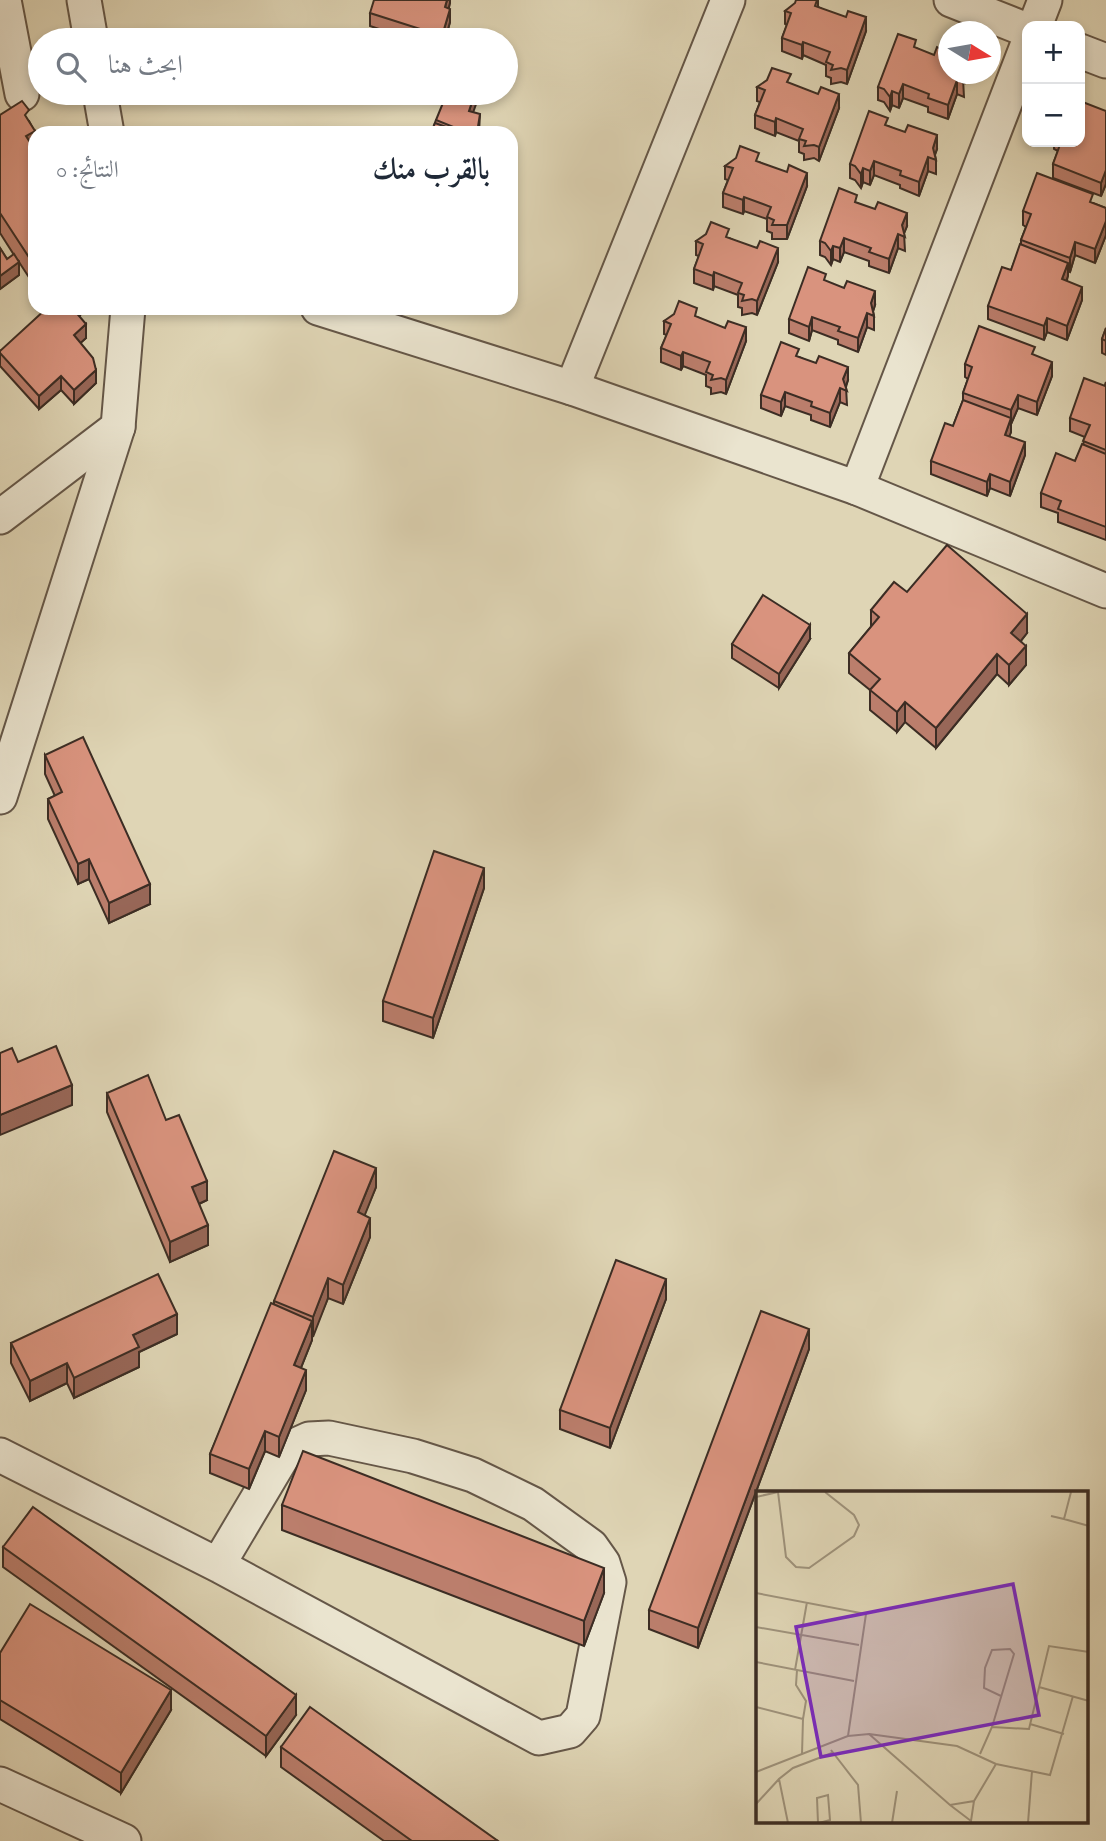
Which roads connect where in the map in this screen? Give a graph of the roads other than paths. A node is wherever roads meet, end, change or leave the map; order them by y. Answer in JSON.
{"nodes":[{"id":1,"x":5,"y":0,"type":"edge"},
{"id":2,"x":84,"y":0,"type":"edge"},
{"id":3,"x":728,"y":0,"type":"edge"},
{"id":4,"x":951,"y":0,"type":"edge"},
{"id":5,"x":1045,"y":0,"type":"edge"},
{"id":6,"x":1037,"y":21,"type":"edge"},
{"id":7,"x":89,"y":28,"type":"edge"},
{"id":8,"x":1022,"y":28,"type":"edge"},
{"id":9,"x":1085,"y":53,"type":"edge"},
{"id":10,"x":1022,"y":59,"type":"edge"},
{"id":11,"x":1106,"y":61,"type":"edge"},
{"id":12,"x":21,"y":97,"type":"edge"},
{"id":13,"x":102,"y":105,"type":"edge"},
{"id":14,"x":106,"y":126,"type":"edge"},
{"id":15,"x":127,"y":315,"type":"edge"},
{"id":16,"x":340,"y":315,"type":"edge"},
{"id":17,"x":572,"y":388,"type":"junction"},
{"id":18,"x":118,"y":427,"type":"junction"},
{"id":19,"x":857,"y":488,"type":"junction"},
{"id":20,"x":0,"y":517,"type":"edge"},
{"id":21,"x":1106,"y":592,"type":"edge"},
{"id":22,"x":0,"y":797,"type":"edge"},
{"id":23,"x":0,"y":1455,"type":"edge"},
{"id":24,"x":218,"y":1565,"type":"junction"},
{"id":25,"x":0,"y":1784,"type":"edge"},
{"id":26,"x":124,"y":1841,"type":"edge"}],
"edges":[{"from":1,"to":12,"type":"street"},
{"from":2,"to":7,"type":"street"},
{"from":3,"to":17,"type":"street"},
{"from":4,"to":8,"type":"street"},
{"from":5,"to":6,"type":"street"},
{"from":9,"to":11,"type":"street"},
{"from":10,"to":19,"type":"street"},
{"from":13,"to":14,"type":"street"},
{"from":15,"to":18,"type":"street"},
{"from":16,"to":17,"type":"street"},
{"from":17,"to":19,"type":"street"},
{"from":18,"to":20,"type":"street"},
{"from":18,"to":22,"type":"street"},
{"from":19,"to":21,"type":"street"},
{"from":23,"to":24,"type":"street"},
{"from":24,"to":24,"type":"street"},
{"from":25,"to":26,"type":"street"}]}
